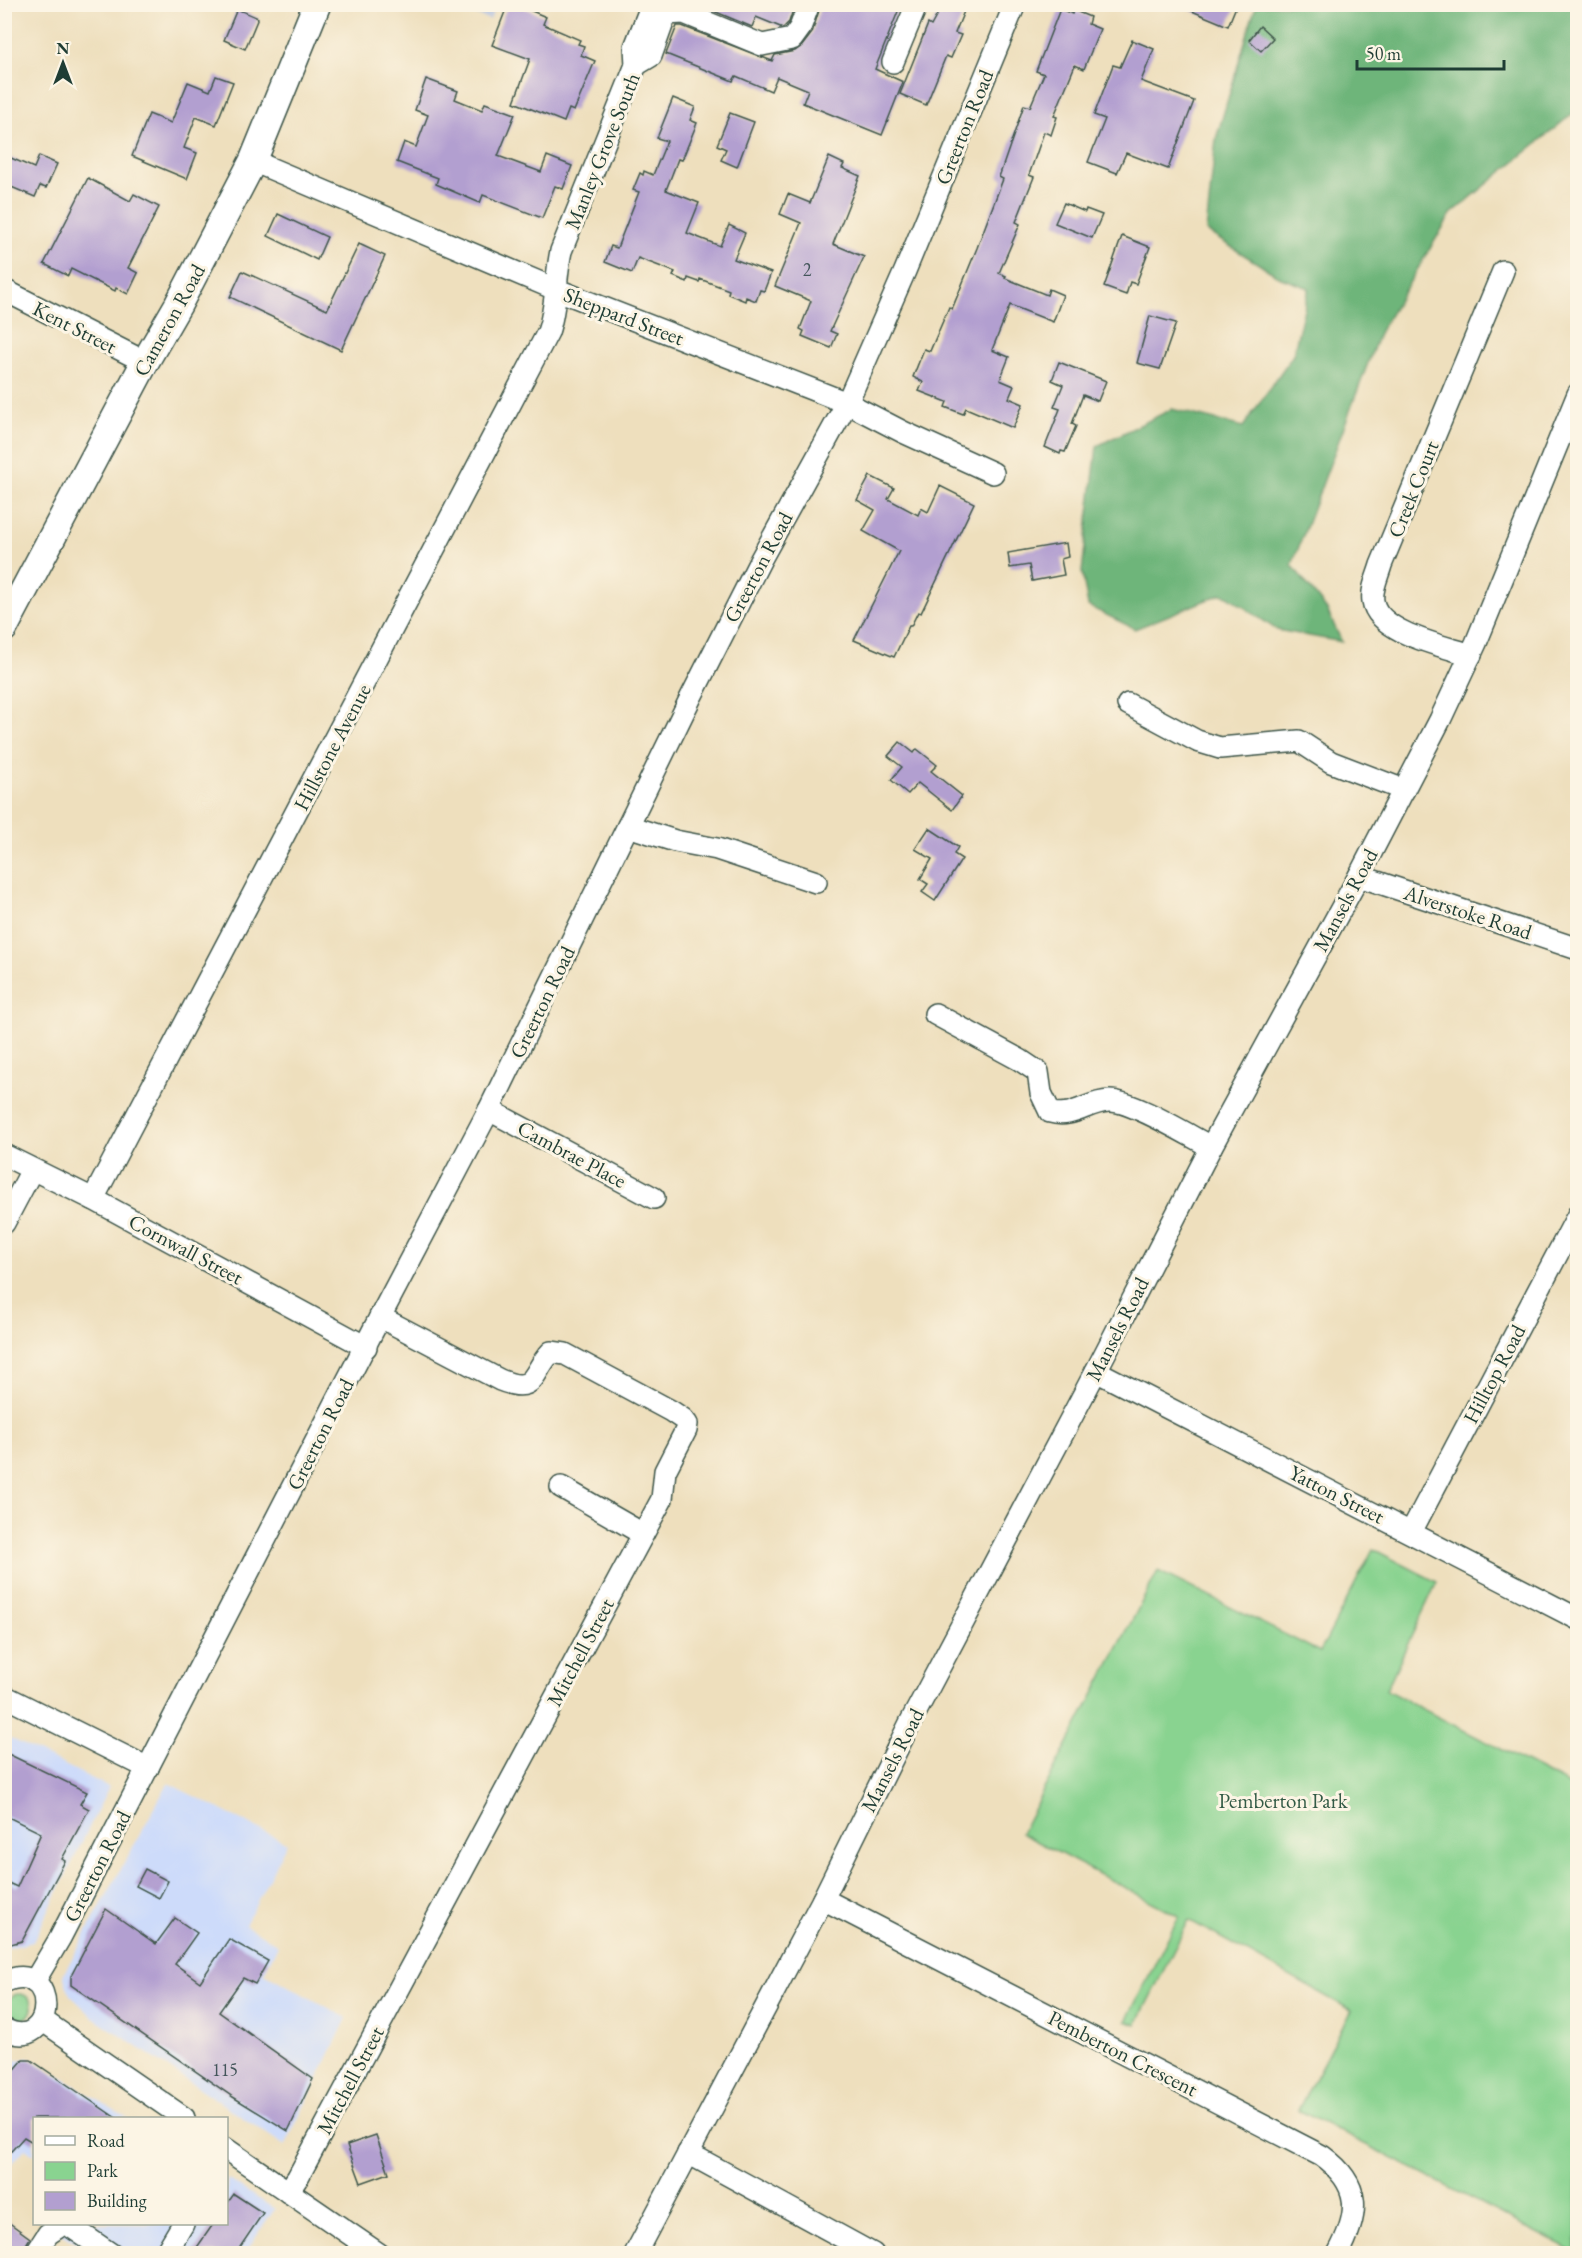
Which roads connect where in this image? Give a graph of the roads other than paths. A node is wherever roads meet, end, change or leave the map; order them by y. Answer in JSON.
{"nodes":[{"id":1,"x":317,"y":4,"type":"edge"},
{"id":2,"x":809,"y":4,"type":"edge"},
{"id":3,"x":916,"y":4,"type":"edge"},
{"id":4,"x":1015,"y":4,"type":"edge"},
{"id":5,"x":662,"y":8,"type":"edge"},
{"id":6,"x":893,"y":62,"type":"dead end"},
{"id":7,"x":253,"y":161,"type":"junction"},
{"id":8,"x":1503,"y":271,"type":"dead end"},
{"id":9,"x":555,"y":289,"type":"junction"},
{"id":10,"x":4,"y":290,"type":"edge"},
{"id":11,"x":146,"y":362,"type":"junction"},
{"id":12,"x":1578,"y":394,"type":"edge"},
{"id":13,"x":847,"y":403,"type":"junction"},
{"id":14,"x":993,"y":473,"type":"dead end"},
{"id":15,"x":4,"y":628,"type":"edge"},
{"id":16,"x":1471,"y":655,"type":"junction"},
{"id":17,"x":1128,"y":704,"type":"dead end"},
{"id":18,"x":1404,"y":790,"type":"junction"},
{"id":19,"x":628,"y":826,"type":"junction"},
{"id":20,"x":1359,"y":876,"type":"junction"},
{"id":21,"x":816,"y":882,"type":"dead end"},
{"id":22,"x":1578,"y":949,"type":"edge"},
{"id":23,"x":934,"y":1014,"type":"dead end"},
{"id":24,"x":489,"y":1110,"type":"junction"},
{"id":25,"x":1211,"y":1147,"type":"junction"},
{"id":26,"x":4,"y":1155,"type":"edge"},
{"id":27,"x":32,"y":1170,"type":"junction"},
{"id":28,"x":654,"y":1198,"type":"dead end"},
{"id":29,"x":93,"y":1200,"type":"junction"},
{"id":30,"x":1578,"y":1215,"type":"edge"},
{"id":31,"x":4,"y":1223,"type":"edge"},
{"id":32,"x":380,"y":1317,"type":"junction"},
{"id":33,"x":366,"y":1347,"type":"junction"},
{"id":34,"x":1096,"y":1371,"type":"junction"},
{"id":35,"x":561,"y":1487,"type":"dead end"},
{"id":36,"x":1411,"y":1533,"type":"junction"},
{"id":37,"x":643,"y":1534,"type":"junction"},
{"id":38,"x":1578,"y":1619,"type":"edge"},
{"id":39,"x":4,"y":1696,"type":"edge"},
{"id":40,"x":148,"y":1768,"type":"junction"},
{"id":41,"x":823,"y":1899,"type":"junction"},
{"id":42,"x":5,"y":1980,"type":"edge"},
{"id":43,"x":34,"y":1982,"type":"junction"},
{"id":44,"x":42,"y":2020,"type":"junction"},
{"id":45,"x":5,"y":2032,"type":"edge"},
{"id":46,"x":183,"y":2117,"type":"edge"},
{"id":47,"x":228,"y":2151,"type":"edge"},
{"id":48,"x":688,"y":2153,"type":"junction"},
{"id":49,"x":288,"y":2192,"type":"junction"},
{"id":50,"x":62,"y":2225,"type":"edge"},
{"id":51,"x":68,"y":2225,"type":"edge"},
{"id":52,"x":182,"y":2225,"type":"edge"},
{"id":53,"x":35,"y":2253,"type":"edge"},
{"id":54,"x":111,"y":2253,"type":"edge"},
{"id":55,"x":165,"y":2253,"type":"edge"},
{"id":56,"x":379,"y":2253,"type":"edge"},
{"id":57,"x":635,"y":2253,"type":"edge"},
{"id":58,"x":873,"y":2253,"type":"edge"},
{"id":59,"x":1338,"y":2253,"type":"edge"}],
"edges":[{"from":1,"to":7,"type":"main road","name":"Cameron Road"},
{"from":2,"to":5,"type":"street","name":"Manley Grove South"},
{"from":3,"to":6,"type":"street"},
{"from":4,"to":13,"type":"street","name":"Greerton Road"},
{"from":5,"to":9,"type":"street","name":"Manley Grove South"},
{"from":7,"to":9,"type":"street","name":"Sheppard Street"},
{"from":7,"to":11,"type":"main road","name":"Cameron Road"},
{"from":8,"to":16,"type":"street","name":"Creek Court"},
{"from":9,"to":13,"type":"street","name":"Sheppard Street"},
{"from":9,"to":29,"type":"street","name":"Hillstone Avenue"},
{"from":10,"to":11,"type":"street","name":"Kent Street"},
{"from":11,"to":15,"type":"main road","name":"Cameron Road"},
{"from":12,"to":16,"type":"street","name":"Mansels Road"},
{"from":13,"to":14,"type":"street","name":"Sheppard Street"},
{"from":13,"to":19,"type":"street","name":"Greerton Road"},
{"from":16,"to":18,"type":"street","name":"Mansels Road"},
{"from":17,"to":18,"type":"street"},
{"from":18,"to":20,"type":"street","name":"Mansels Road"},
{"from":19,"to":21,"type":"street"},
{"from":19,"to":24,"type":"street","name":"Greerton Road"},
{"from":20,"to":22,"type":"street","name":"Alverstoke Road"},
{"from":20,"to":25,"type":"street","name":"Mansels Road"},
{"from":23,"to":25,"type":"street"},
{"from":24,"to":28,"type":"street","name":"Cambrae Place"},
{"from":24,"to":32,"type":"street","name":"Greerton Road"},
{"from":25,"to":34,"type":"street","name":"Mansels Road"},
{"from":26,"to":27,"type":"street","name":"Cornwall Street"},
{"from":27,"to":29,"type":"street","name":"Cornwall Street"},
{"from":27,"to":31,"type":"street"},
{"from":29,"to":33,"type":"street","name":"Cornwall Street"},
{"from":30,"to":36,"type":"street","name":"Hilltop Road"},
{"from":32,"to":33,"type":"street","name":"Greerton Road"},
{"from":32,"to":37,"type":"street","name":"Mitchell Street"},
{"from":33,"to":40,"type":"street","name":"Greerton Road"},
{"from":34,"to":36,"type":"street","name":"Yatton Street"},
{"from":34,"to":41,"type":"street","name":"Mansels Road"},
{"from":35,"to":37,"type":"street"},
{"from":36,"to":38,"type":"street","name":"Yatton Street"},
{"from":37,"to":49,"type":"street","name":"Mitchell Street"},
{"from":39,"to":40,"type":"street"},
{"from":40,"to":43,"type":"street","name":"Greerton Road"},
{"from":41,"to":48,"type":"street","name":"Mansels Road"},
{"from":41,"to":59,"type":"street","name":"Pemberton Crescent"},
{"from":42,"to":43,"type":"street"},
{"from":43,"to":44,"type":"street"},
{"from":44,"to":45,"type":"street"},
{"from":44,"to":46,"type":"street"},
{"from":47,"to":49,"type":"street"},
{"from":48,"to":57,"type":"street","name":"Mansels Road"},
{"from":48,"to":58,"type":"street"},
{"from":49,"to":56,"type":"street"},
{"from":50,"to":53,"type":"street"},
{"from":51,"to":54,"type":"street"},
{"from":52,"to":55,"type":"street"}]}
